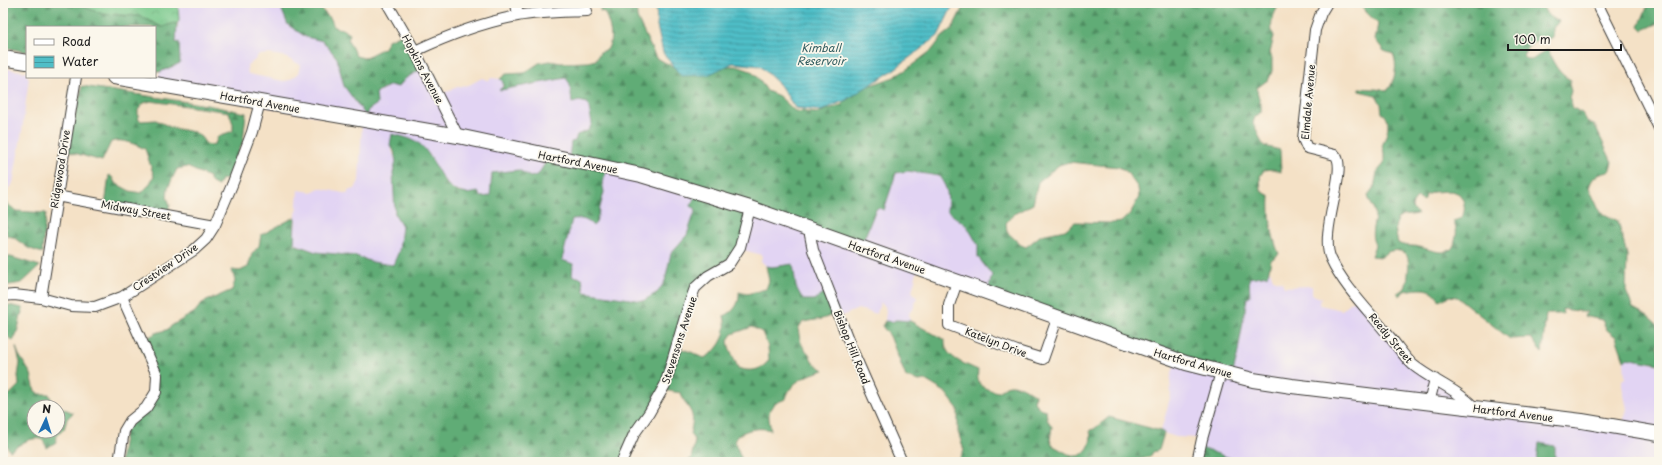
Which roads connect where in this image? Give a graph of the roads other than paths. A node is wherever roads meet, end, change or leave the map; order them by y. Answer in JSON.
{"nodes":[{"id":1,"x":387,"y":3,"type":"edge"},
{"id":2,"x":516,"y":3,"type":"edge"},
{"id":3,"x":1327,"y":3,"type":"edge"},
{"id":4,"x":1597,"y":3,"type":"edge"},
{"id":5,"x":587,"y":10,"type":"dead end"},
{"id":6,"x":518,"y":16,"type":"junction"},
{"id":7,"x":415,"y":51,"type":"junction"},
{"id":8,"x":3,"y":58,"type":"edge"},
{"id":9,"x":26,"y":62,"type":"edge"},
{"id":10,"x":76,"y":78,"type":"edge"},
{"id":11,"x":120,"y":78,"type":"edge"},
{"id":12,"x":260,"y":102,"type":"junction"},
{"id":13,"x":1659,"y":128,"type":"edge"},
{"id":14,"x":458,"y":136,"type":"junction"},
{"id":15,"x":56,"y":196,"type":"junction"},
{"id":16,"x":750,"y":208,"type":"junction"},
{"id":17,"x":215,"y":225,"type":"junction"},
{"id":18,"x":809,"y":230,"type":"junction"},
{"id":19,"x":957,"y":282,"type":"junction"},
{"id":20,"x":1352,"y":291,"type":"joint"},
{"id":21,"x":3,"y":296,"type":"edge"},
{"id":22,"x":122,"y":297,"type":"junction"},
{"id":23,"x":41,"y":298,"type":"junction"},
{"id":24,"x":1057,"y":319,"type":"junction"},
{"id":25,"x":1221,"y":372,"type":"junction"},
{"id":26,"x":1435,"y":378,"type":"junction"},
{"id":27,"x":1429,"y":403,"type":"junction"},
{"id":28,"x":1475,"y":408,"type":"junction"},
{"id":29,"x":1659,"y":434,"type":"edge"},
{"id":30,"x":623,"y":459,"type":"dead end"},
{"id":31,"x":119,"y":462,"type":"edge"},
{"id":32,"x":902,"y":462,"type":"edge"},
{"id":33,"x":1197,"y":462,"type":"edge"}],
"edges":[{"from":1,"to":7,"type":"street","name":"Hopkins Avenue"},
{"from":2,"to":6,"type":"street"},
{"from":3,"to":20,"type":"street","name":"Elmdale Avenue"},
{"from":4,"to":13,"type":"street"},
{"from":5,"to":6,"type":"street"},
{"from":6,"to":7,"type":"street"},
{"from":7,"to":14,"type":"street","name":"Hopkins Avenue"},
{"from":8,"to":9,"type":"highway"},
{"from":10,"to":15,"type":"street","name":"Ridgewood Drive"},
{"from":11,"to":12,"type":"highway","name":"Hartford Avenue"},
{"from":12,"to":14,"type":"highway","name":"Hartford Avenue"},
{"from":12,"to":17,"type":"street","name":"Crestview Drive"},
{"from":14,"to":16,"type":"highway","name":"Hartford Avenue"},
{"from":15,"to":17,"type":"street","name":"Midway Street"},
{"from":15,"to":23,"type":"street","name":"Ridgewood Drive"},
{"from":16,"to":18,"type":"highway","name":"Hartford Avenue"},
{"from":16,"to":30,"type":"street","name":"Stevensons Avenue"},
{"from":17,"to":22,"type":"street","name":"Crestview Drive"},
{"from":18,"to":19,"type":"highway","name":"Hartford Avenue"},
{"from":18,"to":32,"type":"street","name":"Bishop Hill Road"},
{"from":19,"to":24,"type":"highway","name":"Hartford Avenue"},
{"from":19,"to":24,"type":"street","name":"Katelyn Drive"},
{"from":20,"to":26,"type":"street","name":"Reedy Street"},
{"from":21,"to":23,"type":"street","name":"Crestview Drive"},
{"from":22,"to":23,"type":"street","name":"Crestview Drive"},
{"from":22,"to":31,"type":"street"},
{"from":24,"to":25,"type":"highway","name":"Hartford Avenue"},
{"from":25,"to":27,"type":"highway","name":"Hartford Avenue"},
{"from":25,"to":33,"type":"street"},
{"from":26,"to":27,"type":"street"},
{"from":26,"to":28,"type":"street","name":"Reedy Street"},
{"from":27,"to":28,"type":"highway","name":"Hartford Avenue"},
{"from":28,"to":29,"type":"highway","name":"Hartford Avenue"}]}
